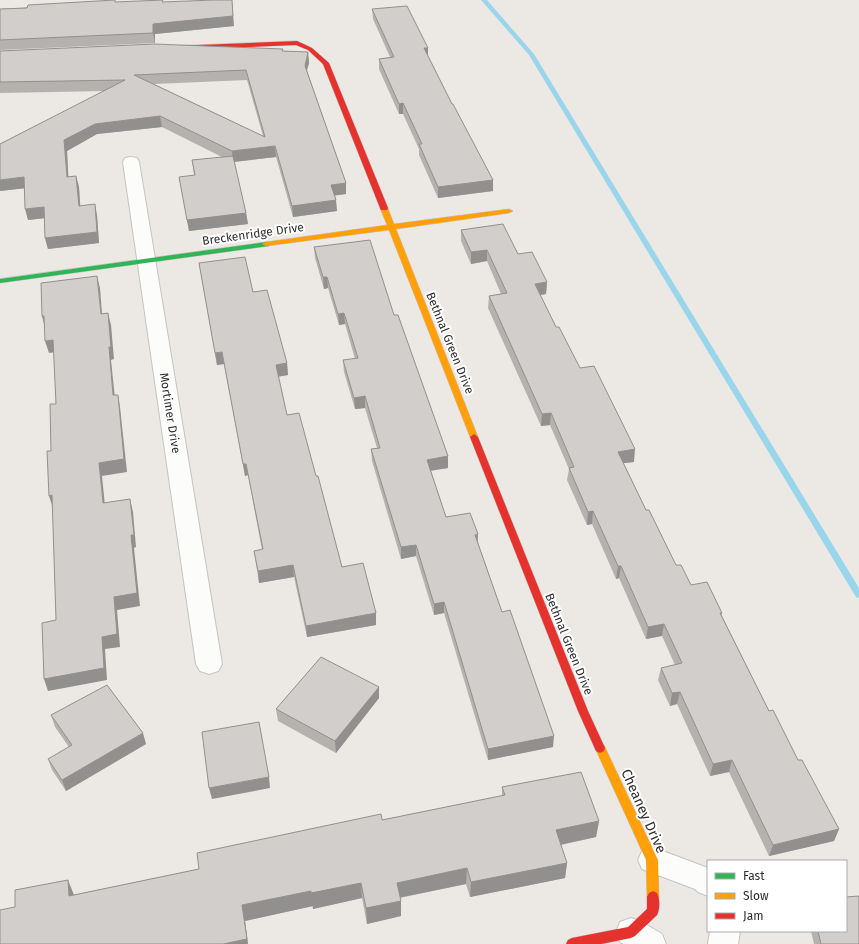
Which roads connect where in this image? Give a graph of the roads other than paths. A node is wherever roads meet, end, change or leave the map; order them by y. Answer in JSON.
{"nodes":[{"id":1,"x":167,"y":48,"type":"edge"},
{"id":2,"x":131,"y":162,"type":"dead end"},
{"id":3,"x":508,"y":211,"type":"dead end"},
{"id":4,"x":391,"y":227,"type":"junction"},
{"id":5,"x":146,"y":261,"type":"junction"},
{"id":6,"x":0,"y":281,"type":"edge"},
{"id":7,"x":209,"y":664,"type":"dead end"},
{"id":8,"x":583,"y":711,"type":"joint"},
{"id":9,"x":652,"y":860,"type":"junction"},
{"id":10,"x":707,"y":882,"type":"edge"},
{"id":11,"x":725,"y":932,"type":"edge"},
{"id":12,"x":641,"y":938,"type":"edge"},
{"id":13,"x":572,"y":944,"type":"edge"},
{"id":14,"x":723,"y":944,"type":"edge"}],
"edges":[{"from":1,"to":4,"type":"street","name":"Bethnal Green Drive"},
{"from":2,"to":5,"type":"street","name":"Mortimer Drive"},
{"from":3,"to":4,"type":"street","name":"Breckenridge Drive"},
{"from":4,"to":5,"type":"street","name":"Breckenridge Drive"},
{"from":4,"to":8,"type":"street","name":"Bethnal Green Drive"},
{"from":5,"to":6,"type":"street","name":"Breckenridge Drive"},
{"from":5,"to":7,"type":"street","name":"Mortimer Drive"},
{"from":8,"to":9,"type":"street","name":"Cheaney Drive"},
{"from":9,"to":10,"type":"street"},
{"from":9,"to":12,"type":"street","name":"Cheaney Drive"},
{"from":11,"to":14,"type":"street"},
{"from":12,"to":13,"type":"street","name":"Cheaney Drive"}]}
